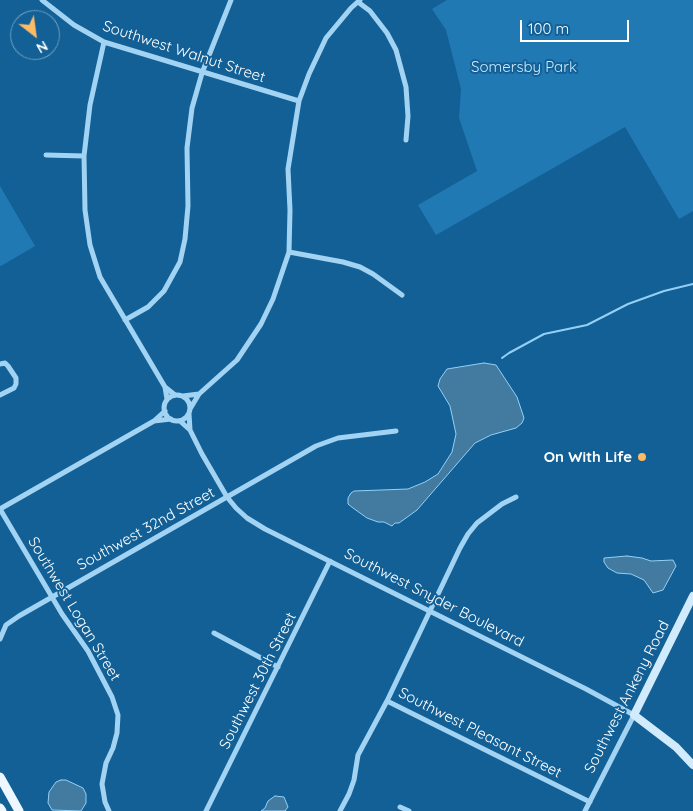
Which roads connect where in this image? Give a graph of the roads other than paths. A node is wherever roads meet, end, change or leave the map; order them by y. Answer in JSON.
{"nodes":[{"id":1,"x":42,"y":0,"type":"edge"},
{"id":2,"x":231,"y":0,"type":"edge"},
{"id":3,"x":359,"y":1,"type":"edge"},
{"id":4,"x":104,"y":42,"type":"junction"},
{"id":5,"x":202,"y":73,"type":"junction"},
{"id":6,"x":299,"y":101,"type":"junction"},
{"id":7,"x":406,"y":140,"type":"dead end"},
{"id":8,"x":46,"y":155,"type":"dead end"},
{"id":9,"x":84,"y":156,"type":"junction"},
{"id":10,"x":288,"y":252,"type":"junction"},
{"id":11,"x":402,"y":295,"type":"dead end"},
{"id":12,"x":125,"y":320,"type":"junction"},
{"id":13,"x":0,"y":364,"type":"edge"},
{"id":14,"x":164,"y":387,"type":"junction"},
{"id":15,"x":200,"y":394,"type":"junction"},
{"id":16,"x":0,"y":395,"type":"edge"},
{"id":17,"x":178,"y":395,"type":"junction"},
{"id":18,"x":167,"y":399,"type":"junction"},
{"id":19,"x":164,"y":411,"type":"junction"},
{"id":20,"x":189,"y":412,"type":"junction"},
{"id":21,"x":171,"y":419,"type":"junction"},
{"id":22,"x":154,"y":421,"type":"junction"},
{"id":23,"x":180,"y":421,"type":"junction"},
{"id":24,"x":190,"y":430,"type":"junction"},
{"id":25,"x":396,"y":431,"type":"dead end"},
{"id":26,"x":227,"y":497,"type":"junction"},
{"id":27,"x":516,"y":497,"type":"dead end"},
{"id":28,"x":0,"y":509,"type":"edge"},
{"id":29,"x":330,"y":561,"type":"junction"},
{"id":30,"x":693,"y":596,"type":"edge"},
{"id":31,"x":52,"y":597,"type":"junction"},
{"id":32,"x":429,"y":611,"type":"junction"},
{"id":33,"x":214,"y":633,"type":"dead end"},
{"id":34,"x":0,"y":639,"type":"edge"},
{"id":35,"x":278,"y":667,"type":"junction"},
{"id":36,"x":387,"y":700,"type":"junction"},
{"id":37,"x":634,"y":715,"type":"junction"},
{"id":38,"x":693,"y":765,"type":"edge"},
{"id":39,"x":0,"y":777,"type":"edge"},
{"id":40,"x":590,"y":802,"type":"junction"},
{"id":41,"x":400,"y":807,"type":"dead end"},
{"id":42,"x":0,"y":808,"type":"edge"},
{"id":43,"x":2,"y":811,"type":"edge"},
{"id":44,"x":19,"y":811,"type":"edge"},
{"id":45,"x":109,"y":811,"type":"edge"},
{"id":46,"x":206,"y":811,"type":"edge"},
{"id":47,"x":340,"y":811,"type":"edge"},
{"id":48,"x":409,"y":811,"type":"edge"},
{"id":49,"x":584,"y":811,"type":"edge"}],
"edges":[{"from":1,"to":4,"type":"street","name":"Southwest Walnut Street"},
{"from":2,"to":5,"type":"street"},
{"from":3,"to":6,"type":"street"},
{"from":3,"to":7,"type":"street"},
{"from":4,"to":5,"type":"street","name":"Southwest Walnut Street"},
{"from":4,"to":9,"type":"street"},
{"from":5,"to":6,"type":"street","name":"Southwest Walnut Street"},
{"from":5,"to":12,"type":"street"},
{"from":6,"to":10,"type":"street"},
{"from":8,"to":9,"type":"street"},
{"from":9,"to":12,"type":"street"},
{"from":10,"to":11,"type":"street"},
{"from":10,"to":15,"type":"street"},
{"from":12,"to":14,"type":"street"},
{"from":13,"to":16,"type":"street"},
{"from":14,"to":17,"type":"street"},
{"from":14,"to":18,"type":"street"},
{"from":15,"to":17,"type":"street"},
{"from":15,"to":20,"type":"street"},
{"from":17,"to":18,"type":"street"},
{"from":17,"to":20,"type":"street"},
{"from":18,"to":19,"type":"street"},
{"from":19,"to":21,"type":"street"},
{"from":19,"to":22,"type":"street"},
{"from":20,"to":23,"type":"street"},
{"from":20,"to":24,"type":"street","name":"Southwest Snyder Boulevard"},
{"from":21,"to":22,"type":"street"},
{"from":21,"to":23,"type":"street"},
{"from":22,"to":28,"type":"street"},
{"from":23,"to":24,"type":"street","name":"Southwest Snyder Boulevard"},
{"from":24,"to":26,"type":"street","name":"Southwest Snyder Boulevard"},
{"from":25,"to":26,"type":"street","name":"Southwest 32nd Street"},
{"from":26,"to":29,"type":"street","name":"Southwest Snyder Boulevard"},
{"from":26,"to":31,"type":"street","name":"Southwest 32nd Street"},
{"from":27,"to":32,"type":"street"},
{"from":28,"to":31,"type":"street","name":"Southwest Logan Street"},
{"from":29,"to":32,"type":"street","name":"Southwest Snyder Boulevard"},
{"from":29,"to":35,"type":"street","name":"Southwest 30th Street"},
{"from":30,"to":37,"type":"street","name":"Southwest Ankeny Road"},
{"from":31,"to":34,"type":"street","name":"Southwest 32nd Street"},
{"from":31,"to":45,"type":"street","name":"Southwest Logan Street"},
{"from":32,"to":36,"type":"street"},
{"from":32,"to":37,"type":"street","name":"Southwest Snyder Boulevard"},
{"from":33,"to":35,"type":"street"},
{"from":35,"to":46,"type":"street","name":"Southwest 30th Street"},
{"from":36,"to":40,"type":"street","name":"Southwest Pleasant Street"},
{"from":36,"to":47,"type":"street"},
{"from":37,"to":38,"type":"street","name":"Southwest Snyder Boulevard"},
{"from":37,"to":40,"type":"street","name":"Southwest Ankeny Road"},
{"from":39,"to":44,"type":"main road"},
{"from":40,"to":49,"type":"street","name":"Southwest Ankeny Road"},
{"from":41,"to":48,"type":"street"},
{"from":42,"to":43,"type":"main road"}]}
